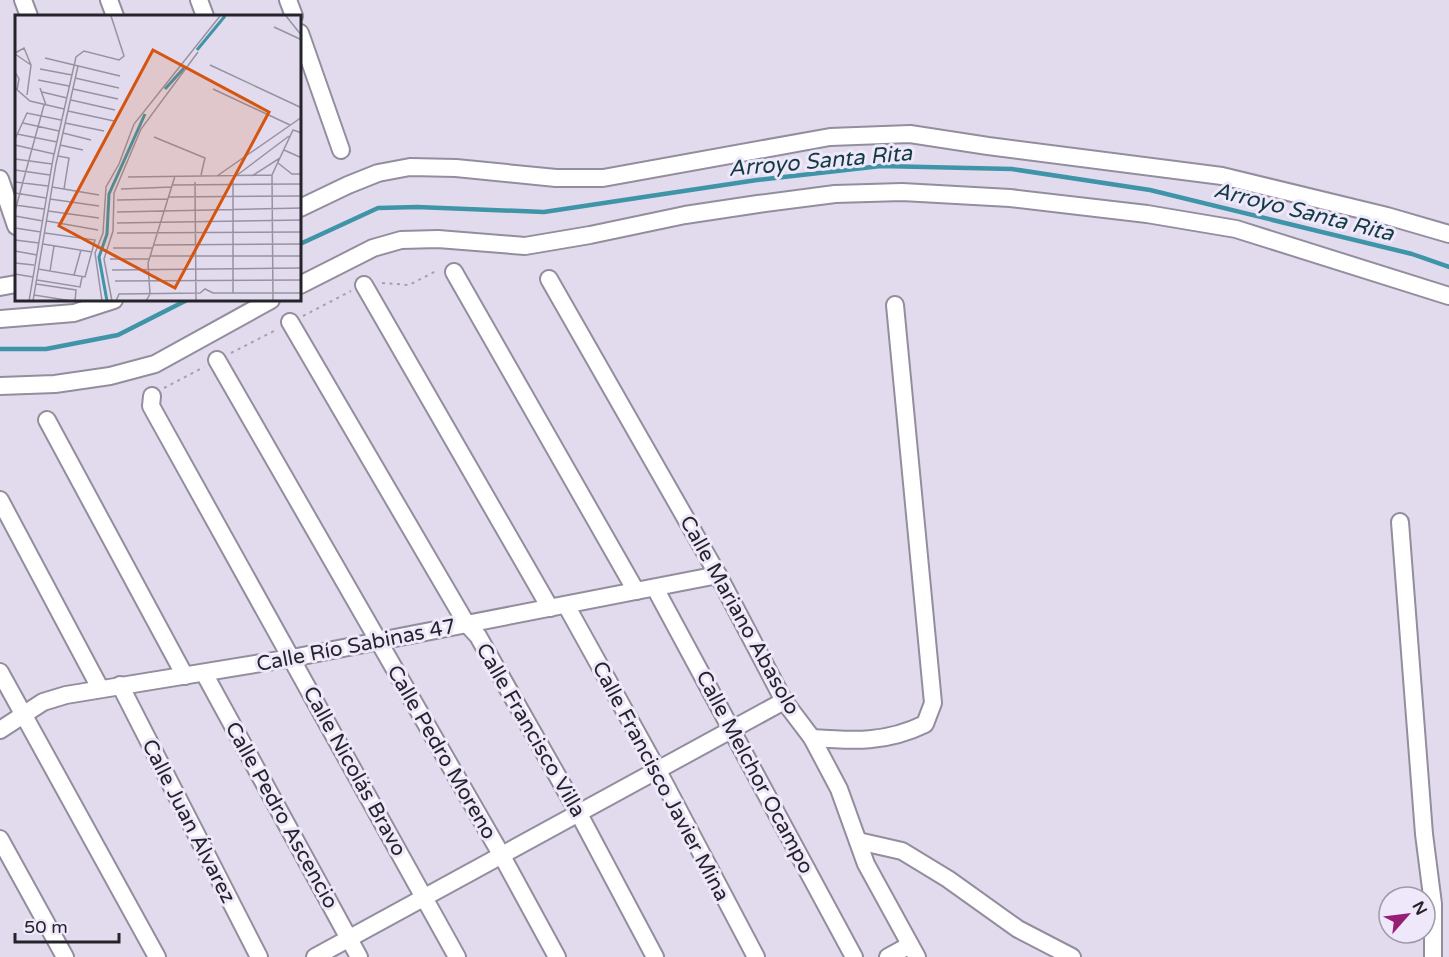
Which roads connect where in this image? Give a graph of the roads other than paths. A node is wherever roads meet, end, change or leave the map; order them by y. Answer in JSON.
{"nodes":[{"id":1,"x":23,"y":0,"type":"edge"},
{"id":2,"x":109,"y":0,"type":"edge"},
{"id":3,"x":199,"y":0,"type":"edge"},
{"id":4,"x":288,"y":0,"type":"edge"},
{"id":5,"x":29,"y":15,"type":"edge"},
{"id":6,"x":115,"y":15,"type":"edge"},
{"id":7,"x":205,"y":15,"type":"edge"},
{"id":8,"x":294,"y":15,"type":"edge"},
{"id":9,"x":302,"y":39,"type":"edge"},
{"id":10,"x":341,"y":150,"type":"dead end"},
{"id":11,"x":0,"y":179,"type":"edge"},
{"id":12,"x":302,"y":207,"type":"edge"},
{"id":13,"x":15,"y":223,"type":"edge"},
{"id":14,"x":1449,"y":234,"type":"edge"},
{"id":15,"x":454,"y":272,"type":"dead end"},
{"id":16,"x":549,"y":279,"type":"dead end"},
{"id":17,"x":15,"y":284,"type":"edge"},
{"id":18,"x":302,"y":284,"type":"edge"},
{"id":19,"x":364,"y":285,"type":"dead end"},
{"id":20,"x":0,"y":287,"type":"edge"},
{"id":21,"x":1449,"y":296,"type":"edge"},
{"id":22,"x":108,"y":302,"type":"edge"},
{"id":23,"x":268,"y":302,"type":"edge"},
{"id":24,"x":895,"y":305,"type":"dead end"},
{"id":25,"x":0,"y":319,"type":"edge"},
{"id":26,"x":290,"y":322,"type":"dead end"},
{"id":27,"x":217,"y":360,"type":"dead end"},
{"id":28,"x":0,"y":386,"type":"edge"},
{"id":29,"x":152,"y":396,"type":"dead end"},
{"id":30,"x":47,"y":420,"type":"dead end"},
{"id":31,"x":0,"y":500,"type":"edge"},
{"id":32,"x":1400,"y":522,"type":"dead end"},
{"id":33,"x":718,"y":575,"type":"junction"},
{"id":34,"x":655,"y":588,"type":"junction"},
{"id":35,"x":636,"y":591,"type":"junction"},
{"id":36,"x":558,"y":606,"type":"junction"},
{"id":37,"x":466,"y":623,"type":"junction"},
{"id":38,"x":377,"y":641,"type":"junction"},
{"id":39,"x":292,"y":658,"type":"junction"},
{"id":40,"x":0,"y":672,"type":"edge"},
{"id":41,"x":204,"y":673,"type":"junction"},
{"id":42,"x":185,"y":676,"type":"junction"},
{"id":43,"x":120,"y":685,"type":"junction"},
{"id":44,"x":100,"y":688,"type":"junction"},
{"id":45,"x":784,"y":702,"type":"junction"},
{"id":46,"x":23,"y":714,"type":"junction"},
{"id":47,"x":0,"y":730,"type":"edge"},
{"id":48,"x":733,"y":730,"type":"junction"},
{"id":49,"x":812,"y":738,"type":"junction"},
{"id":50,"x":658,"y":771,"type":"junction"},
{"id":51,"x":579,"y":814,"type":"junction"},
{"id":52,"x":0,"y":839,"type":"edge"},
{"id":53,"x":858,"y":841,"type":"junction"},
{"id":54,"x":502,"y":856,"type":"junction"},
{"id":55,"x":425,"y":898,"type":"junction"},
{"id":56,"x":349,"y":938,"type":"junction"},
{"id":57,"x":916,"y":954,"type":"edge"},
{"id":58,"x":65,"y":957,"type":"edge"},
{"id":59,"x":158,"y":957,"type":"edge"},
{"id":60,"x":259,"y":957,"type":"edge"},
{"id":61,"x":315,"y":957,"type":"edge"},
{"id":62,"x":359,"y":957,"type":"edge"},
{"id":63,"x":457,"y":957,"type":"edge"},
{"id":64,"x":557,"y":957,"type":"edge"},
{"id":65,"x":655,"y":957,"type":"edge"},
{"id":66,"x":756,"y":957,"type":"edge"},
{"id":67,"x":854,"y":957,"type":"edge"},
{"id":68,"x":888,"y":957,"type":"edge"},
{"id":69,"x":1072,"y":957,"type":"edge"},
{"id":70,"x":1433,"y":957,"type":"edge"}],
"edges":[{"from":1,"to":5,"type":"street"},
{"from":2,"to":6,"type":"street"},
{"from":3,"to":7,"type":"street"},
{"from":4,"to":8,"type":"street"},
{"from":9,"to":10,"type":"street"},
{"from":11,"to":13,"type":"street"},
{"from":12,"to":14,"type":"street"},
{"from":15,"to":35,"type":"street"},
{"from":16,"to":33,"type":"street","name":"Calle Mariano Abasolo"},
{"from":17,"to":20,"type":"street"},
{"from":18,"to":21,"type":"street"},
{"from":19,"to":36,"type":"street","name":"Calle Francisco Javier Mina"},
{"from":22,"to":25,"type":"street"},
{"from":23,"to":28,"type":"street"},
{"from":24,"to":49,"type":"street"},
{"from":26,"to":37,"type":"street","name":"Calle Francisco Villa"},
{"from":27,"to":38,"type":"street","name":"Calle Pedro Moreno"},
{"from":29,"to":39,"type":"street","name":"Calle Nicolás Bravo"},
{"from":30,"to":42,"type":"street"},
{"from":31,"to":44,"type":"street"},
{"from":32,"to":70,"type":"street"},
{"from":33,"to":34,"type":"street","name":"Calle Río Sabinas 47"},
{"from":33,"to":45,"type":"street","name":"Calle Mariano Abasolo"},
{"from":34,"to":35,"type":"street","name":"Calle Río Sabinas 47"},
{"from":34,"to":48,"type":"street","name":"Calle Melchor Ocampo"},
{"from":35,"to":36,"type":"street","name":"Calle Río Sabinas 47"},
{"from":36,"to":37,"type":"street","name":"Calle Río Sabinas 47"},
{"from":36,"to":50,"type":"street","name":"Calle Francisco Javier Mina"},
{"from":37,"to":38,"type":"street","name":"Calle Río Sabinas 47"},
{"from":37,"to":51,"type":"street","name":"Calle Francisco Villa"},
{"from":38,"to":39,"type":"street","name":"Calle Río Sabinas 47"},
{"from":38,"to":54,"type":"street","name":"Calle Pedro Moreno"},
{"from":39,"to":41,"type":"street","name":"Calle Río Sabinas 47"},
{"from":39,"to":55,"type":"street","name":"Calle Nicolás Bravo"},
{"from":40,"to":46,"type":"street"},
{"from":41,"to":42,"type":"street","name":"Calle Río Sabinas 47"},
{"from":41,"to":56,"type":"street","name":"Calle Pedro Ascencio"},
{"from":42,"to":43,"type":"street","name":"Calle Río Sabinas 47"},
{"from":43,"to":44,"type":"street","name":"Calle Río Sabinas 47"},
{"from":43,"to":60,"type":"street","name":"Calle Juan Álvarez"},
{"from":44,"to":46,"type":"street","name":"Calle Río Sabinas 47"},
{"from":45,"to":48,"type":"street"},
{"from":45,"to":49,"type":"street","name":"Calle Mariano Abasolo"},
{"from":46,"to":47,"type":"street","name":"Calle Río Sabinas 47"},
{"from":46,"to":59,"type":"street"},
{"from":48,"to":50,"type":"street"},
{"from":48,"to":67,"type":"street","name":"Calle Melchor Ocampo"},
{"from":49,"to":53,"type":"street","name":"Calle Mariano Abasolo"},
{"from":50,"to":51,"type":"street"},
{"from":50,"to":66,"type":"street","name":"Calle Francisco Javier Mina"},
{"from":51,"to":54,"type":"street"},
{"from":51,"to":65,"type":"street","name":"Calle Francisco Villa"},
{"from":52,"to":58,"type":"street"},
{"from":53,"to":57,"type":"street","name":"Calle Mariano Abasolo"},
{"from":53,"to":69,"type":"street"},
{"from":54,"to":55,"type":"street"},
{"from":54,"to":64,"type":"street","name":"Calle Pedro Moreno"},
{"from":55,"to":56,"type":"street"},
{"from":55,"to":63,"type":"street","name":"Calle Nicolás Bravo"},
{"from":56,"to":61,"type":"street"},
{"from":56,"to":62,"type":"street","name":"Calle Pedro Ascencio"},
{"from":57,"to":68,"type":"street"}]}
